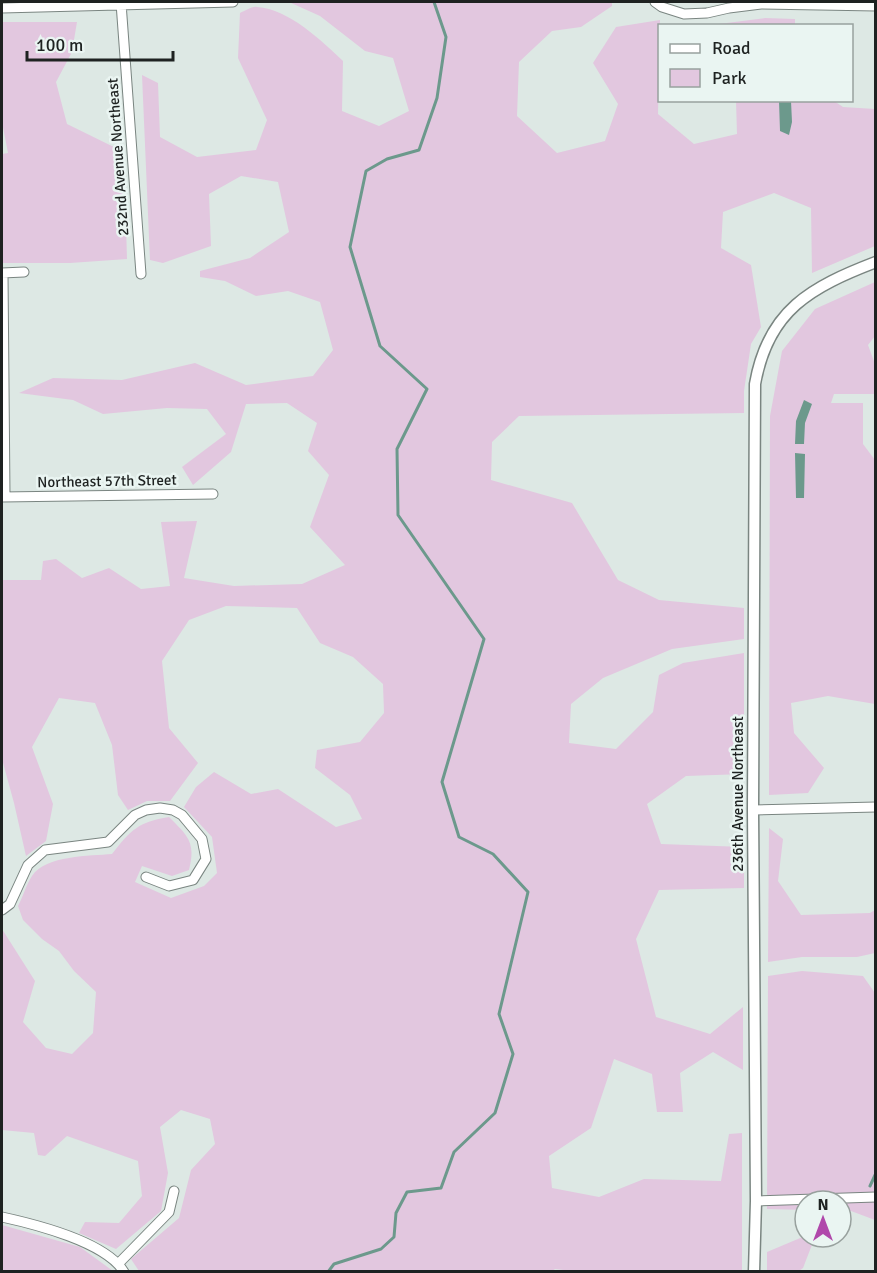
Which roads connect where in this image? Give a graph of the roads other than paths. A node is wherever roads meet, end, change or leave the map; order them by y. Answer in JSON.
{"nodes":[{"id":1,"x":233,"y":2,"type":"edge"},
{"id":2,"x":655,"y":2,"type":"edge"},
{"id":3,"x":121,"y":3,"type":"junction"},
{"id":4,"x":753,"y":3,"type":"edge"},
{"id":5,"x":876,"y":6,"type":"edge"},
{"id":6,"x":2,"y":8,"type":"edge"},
{"id":7,"x":876,"y":261,"type":"edge"},
{"id":8,"x":24,"y":272,"type":"dead end"},
{"id":9,"x":2,"y":273,"type":"edge"},
{"id":10,"x":141,"y":274,"type":"dead end"},
{"id":11,"x":213,"y":494,"type":"dead end"},
{"id":12,"x":3,"y":497,"type":"edge"},
{"id":13,"x":876,"y":807,"type":"edge"},
{"id":14,"x":753,"y":810,"type":"junction"},
{"id":15,"x":146,"y":877,"type":"dead end"},
{"id":16,"x":2,"y":909,"type":"edge"},
{"id":17,"x":174,"y":1191,"type":"dead end"},
{"id":18,"x":876,"y":1197,"type":"edge"},
{"id":19,"x":756,"y":1201,"type":"junction"},
{"id":20,"x":2,"y":1217,"type":"edge"},
{"id":21,"x":121,"y":1267,"type":"edge"},
{"id":22,"x":754,"y":1272,"type":"edge"}],
"edges":[{"from":1,"to":3,"type":"street"},
{"from":2,"to":4,"type":"street"},
{"from":3,"to":6,"type":"street"},
{"from":3,"to":10,"type":"street","name":"232nd Avenue Northeast"},
{"from":4,"to":5,"type":"street"},
{"from":7,"to":14,"type":"street","name":"236th Avenue Northeast"},
{"from":8,"to":9,"type":"street"},
{"from":9,"to":12,"type":"street"},
{"from":11,"to":12,"type":"street","name":"Northeast 57th Street"},
{"from":13,"to":14,"type":"street"},
{"from":14,"to":19,"type":"street","name":"236th Avenue Northeast"},
{"from":15,"to":16,"type":"street"},
{"from":17,"to":21,"type":"street"},
{"from":18,"to":19,"type":"street"},
{"from":19,"to":22,"type":"street","name":"236th Avenue Northeast"},
{"from":20,"to":21,"type":"street"}]}
